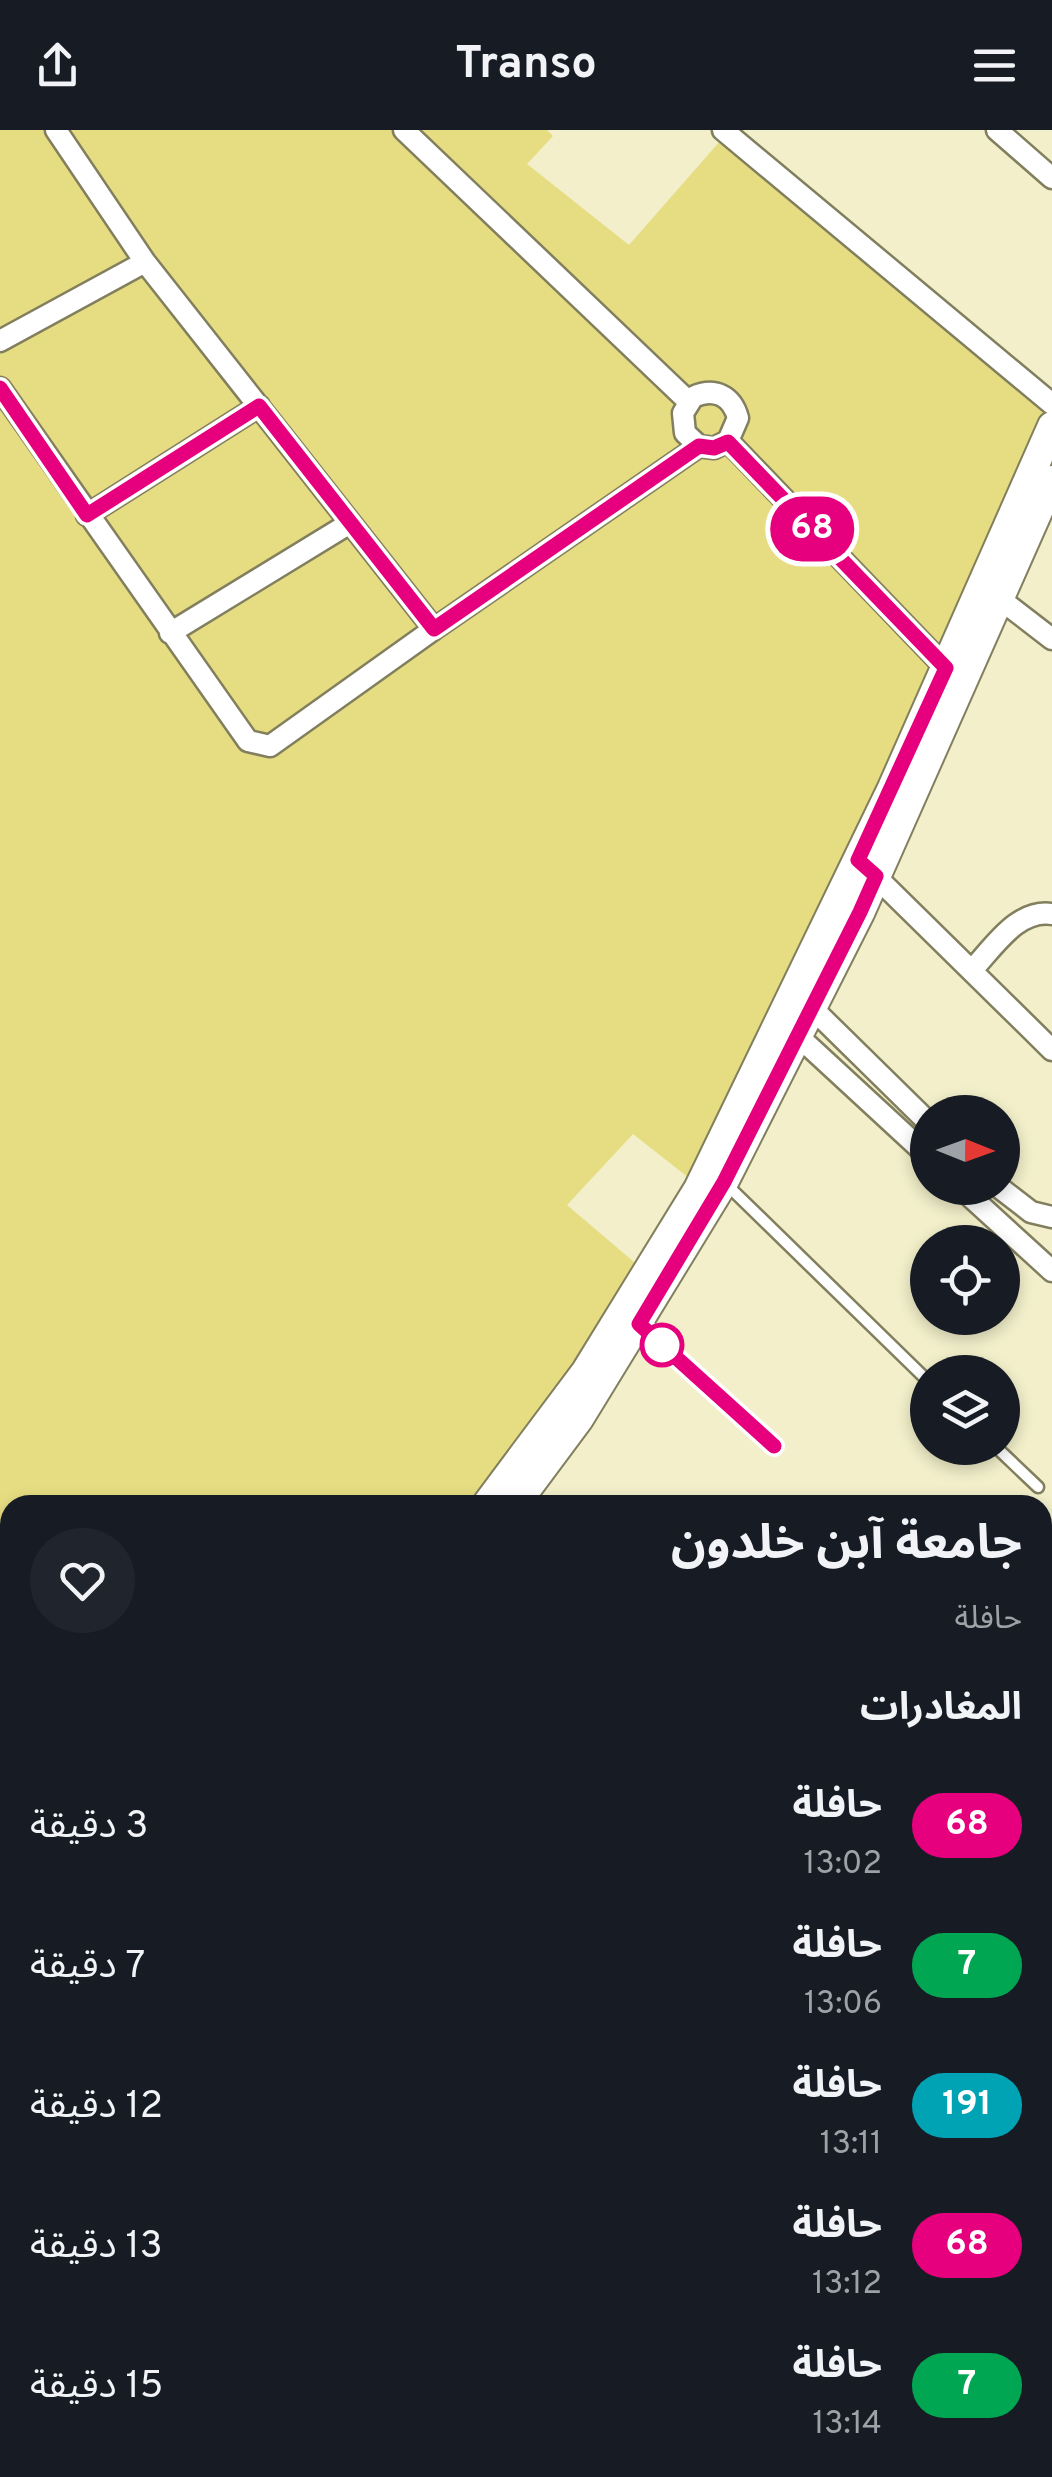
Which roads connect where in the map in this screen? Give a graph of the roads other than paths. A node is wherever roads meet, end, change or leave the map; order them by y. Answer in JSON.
{"nodes":[{"id":1,"x":56,"y":130,"type":"edge"},
{"id":2,"x":404,"y":130,"type":"edge"},
{"id":3,"x":723,"y":130,"type":"edge"},
{"id":4,"x":997,"y":130,"type":"edge"},
{"id":5,"x":1052,"y":178,"type":"edge"},
{"id":6,"x":145,"y":262,"type":"junction"},
{"id":7,"x":0,"y":341,"type":"edge"},
{"id":8,"x":0,"y":388,"type":"edge"},
{"id":9,"x":688,"y":402,"type":"junction"},
{"id":10,"x":1052,"y":404,"type":"edge"},
{"id":11,"x":259,"y":406,"type":"junction"},
{"id":12,"x":1052,"y":426,"type":"edge"},
{"id":13,"x":728,"y":442,"type":"junction"},
{"id":14,"x":699,"y":446,"type":"junction"},
{"id":15,"x":1052,"y":480,"type":"edge"},
{"id":16,"x":87,"y":515,"type":"junction"},
{"id":17,"x":350,"y":523,"type":"junction"},
{"id":18,"x":1000,"y":599,"type":"junction"},
{"id":19,"x":434,"y":629,"type":"junction"},
{"id":20,"x":170,"y":633,"type":"junction"},
{"id":21,"x":1052,"y":639,"type":"edge"},
{"id":22,"x":946,"y":668,"type":"junction"},
{"id":23,"x":867,"y":868,"type":"junction"},
{"id":24,"x":1052,"y":914,"type":"edge"},
{"id":25,"x":972,"y":970,"type":"junction"},
{"id":26,"x":812,"y":1008,"type":"junction"},
{"id":27,"x":798,"y":1036,"type":"junction"},
{"id":28,"x":1052,"y":1050,"type":"edge"},
{"id":29,"x":910,"y":1104,"type":"edge"},
{"id":30,"x":910,"y":1139,"type":"edge"},
{"id":31,"x":724,"y":1182,"type":"junction"},
{"id":32,"x":1020,"y":1203,"type":"edge"},
{"id":33,"x":979,"y":1205,"type":"edge"},
{"id":34,"x":1052,"y":1217,"type":"edge"},
{"id":35,"x":1052,"y":1272,"type":"edge"},
{"id":36,"x":639,"y":1324,"type":"junction"},
{"id":37,"x":910,"y":1363,"type":"edge"},
{"id":38,"x":774,"y":1446,"type":"dead end"},
{"id":39,"x":1015,"y":1465,"type":"edge"},
{"id":40,"x":1038,"y":1486,"type":"dead end"},
{"id":41,"x":494,"y":1495,"type":"edge"},
{"id":42,"x":523,"y":1495,"type":"edge"},
{"id":43,"x":0,"y":1821,"type":"edge"},
{"id":44,"x":0,"y":1828,"type":"edge"}],
"edges":[{"from":1,"to":6,"type":"street"},
{"from":2,"to":9,"type":"street"},
{"from":3,"to":10,"type":"street"},
{"from":4,"to":5,"type":"street"},
{"from":6,"to":7,"type":"street"},
{"from":6,"to":11,"type":"street"},
{"from":8,"to":16,"type":"street"},
{"from":9,"to":13,"type":"street"},
{"from":9,"to":14,"type":"street"},
{"from":11,"to":16,"type":"street"},
{"from":11,"to":17,"type":"street"},
{"from":12,"to":22,"type":"main road"},
{"from":13,"to":14,"type":"street"},
{"from":13,"to":22,"type":"street"},
{"from":14,"to":19,"type":"street"},
{"from":15,"to":18,"type":"main road"},
{"from":16,"to":20,"type":"street"},
{"from":17,"to":19,"type":"street"},
{"from":17,"to":20,"type":"street"},
{"from":18,"to":21,"type":"street"},
{"from":18,"to":23,"type":"main road"},
{"from":19,"to":20,"type":"street"},
{"from":22,"to":23,"type":"main road"},
{"from":23,"to":25,"type":"street"},
{"from":23,"to":26,"type":"main road"},
{"from":23,"to":41,"type":"main road"},
{"from":24,"to":25,"type":"street"},
{"from":25,"to":28,"type":"street"},
{"from":26,"to":27,"type":"main road"},
{"from":26,"to":29,"type":"street"},
{"from":27,"to":30,"type":"street"},
{"from":27,"to":31,"type":"main road"},
{"from":31,"to":36,"type":"main road"},
{"from":31,"to":37,"type":"lane"},
{"from":32,"to":34,"type":"street"},
{"from":33,"to":35,"type":"street"},
{"from":36,"to":38,"type":"lane"},
{"from":36,"to":42,"type":"main road"},
{"from":39,"to":40,"type":"lane"},
{"from":43,"to":44,"type":"street"}]}
